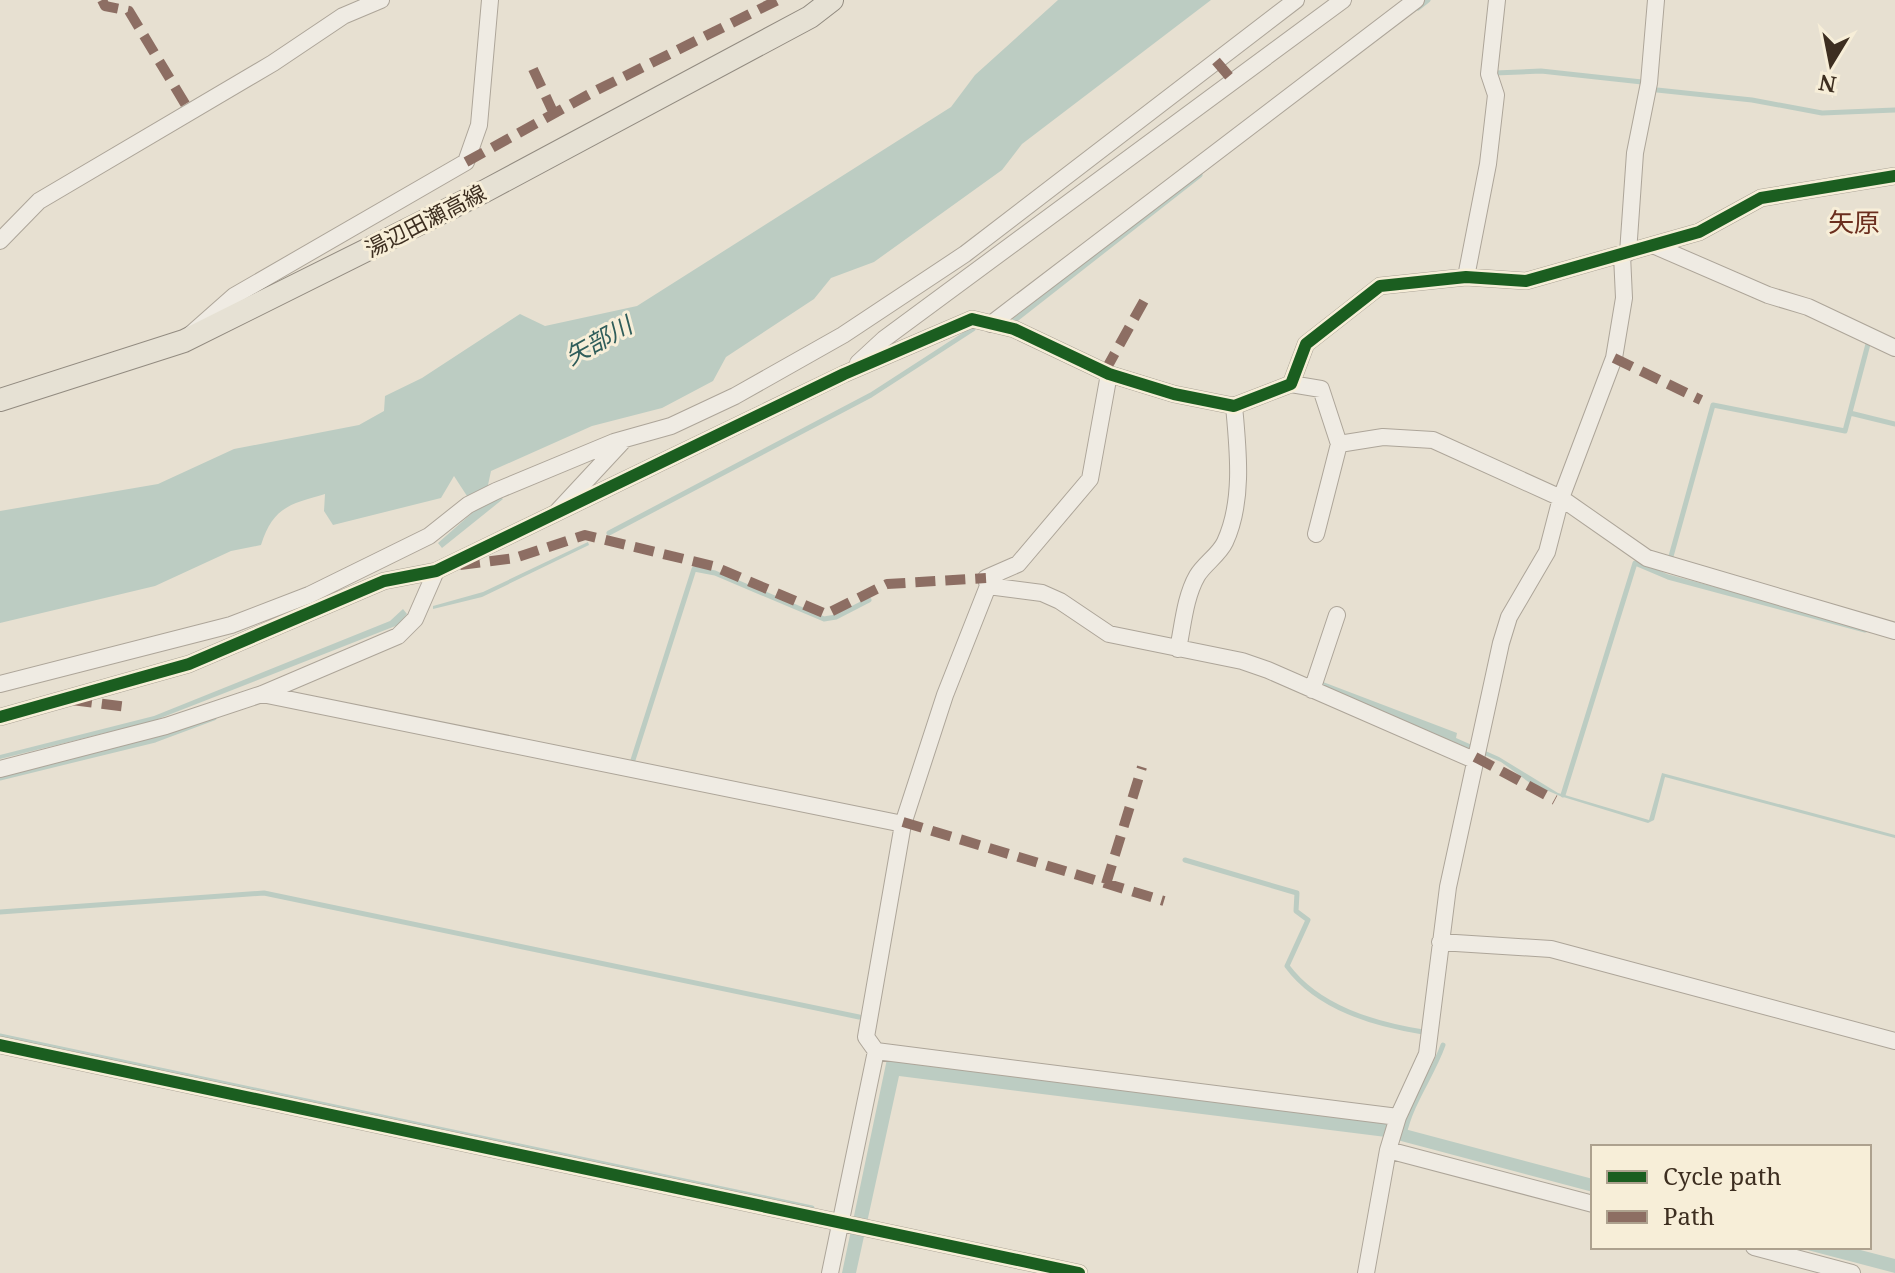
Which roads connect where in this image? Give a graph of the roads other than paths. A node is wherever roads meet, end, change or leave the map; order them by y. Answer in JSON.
{"nodes":[{"id":1,"x":381,"y":0,"type":"edge"},
{"id":2,"x":490,"y":0,"type":"edge"},
{"id":3,"x":832,"y":0,"type":"edge"},
{"id":4,"x":1296,"y":0,"type":"edge"},
{"id":5,"x":1343,"y":0,"type":"edge"},
{"id":6,"x":1416,"y":0,"type":"edge"},
{"id":7,"x":1497,"y":0,"type":"edge"},
{"id":8,"x":1656,"y":0,"type":"edge"},
{"id":9,"x":1895,"y":176,"type":"edge"},
{"id":10,"x":0,"y":241,"type":"edge"},
{"id":11,"x":1655,"y":246,"type":"junction"},
{"id":12,"x":1625,"y":254,"type":"junction"},
{"id":13,"x":1466,"y":277,"type":"junction"},
{"id":14,"x":991,"y":324,"type":"junction"},
{"id":15,"x":184,"y":341,"type":"junction"},
{"id":16,"x":1895,"y":348,"type":"edge"},
{"id":17,"x":844,"y":374,"type":"junction"},
{"id":18,"x":1109,"y":374,"type":"junction"},
{"id":19,"x":1291,"y":384,"type":"junction"},
{"id":20,"x":0,"y":400,"type":"edge"},
{"id":21,"x":1234,"y":406,"type":"junction"},
{"id":22,"x":624,"y":439,"type":"junction"},
{"id":23,"x":1339,"y":444,"type":"junction"},
{"id":24,"x":1561,"y":498,"type":"junction"},
{"id":25,"x":550,"y":520,"type":"junction"},
{"id":26,"x":1316,"y":534,"type":"dead end"},
{"id":27,"x":436,"y":571,"type":"junction"},
{"id":28,"x":988,"y":586,"type":"junction"},
{"id":29,"x":1337,"y":615,"type":"dead end"},
{"id":30,"x":1895,"y":631,"type":"edge"},
{"id":31,"x":1178,"y":649,"type":"junction"},
{"id":32,"x":0,"y":684,"type":"edge"},
{"id":33,"x":1312,"y":690,"type":"junction"},
{"id":34,"x":262,"y":694,"type":"junction"},
{"id":35,"x":0,"y":717,"type":"edge"},
{"id":36,"x":1474,"y":760,"type":"junction"},
{"id":37,"x":0,"y":769,"type":"edge"},
{"id":38,"x":903,"y":824,"type":"junction"},
{"id":39,"x":1440,"y":942,"type":"junction"},
{"id":40,"x":1895,"y":1041,"type":"edge"},
{"id":41,"x":0,"y":1045,"type":"edge"},
{"id":42,"x":876,"y":1051,"type":"junction"},
{"id":43,"x":1398,"y":1117,"type":"junction"},
{"id":44,"x":1388,"y":1150,"type":"junction"},
{"id":45,"x":1591,"y":1203,"type":"edge"},
{"id":46,"x":845,"y":1224,"type":"junction"},
{"id":47,"x":1762,"y":1249,"type":"edge"},
{"id":48,"x":830,"y":1273,"type":"edge"},
{"id":49,"x":1079,"y":1273,"type":"edge"},
{"id":50,"x":1366,"y":1273,"type":"edge"},
{"id":51,"x":1852,"y":1273,"type":"edge"}],
"edges":[{"from":1,"to":10,"type":"street"},
{"from":2,"to":15,"type":"street"},
{"from":3,"to":15,"type":"main road","name":"湯辺田瀬高線"},
{"from":4,"to":22,"type":"street"},
{"from":5,"to":17,"type":"street"},
{"from":6,"to":14,"type":"street"},
{"from":7,"to":13,"type":"street"},
{"from":8,"to":12,"type":"street"},
{"from":9,"to":11,"type":"street"},
{"from":11,"to":12,"type":"street"},
{"from":11,"to":16,"type":"street"},
{"from":12,"to":13,"type":"street"},
{"from":12,"to":24,"type":"street"},
{"from":13,"to":19,"type":"street"},
{"from":14,"to":17,"type":"street"},
{"from":14,"to":18,"type":"street"},
{"from":15,"to":20,"type":"main road","name":"湯辺田瀬高線"},
{"from":17,"to":25,"type":"street"},
{"from":18,"to":21,"type":"street"},
{"from":18,"to":28,"type":"street"},
{"from":19,"to":21,"type":"street"},
{"from":19,"to":23,"type":"street"},
{"from":21,"to":31,"type":"street"},
{"from":22,"to":25,"type":"street"},
{"from":22,"to":32,"type":"street"},
{"from":23,"to":24,"type":"street"},
{"from":23,"to":26,"type":"street"},
{"from":24,"to":30,"type":"street"},
{"from":24,"to":36,"type":"street"},
{"from":25,"to":27,"type":"street"},
{"from":27,"to":34,"type":"street"},
{"from":27,"to":35,"type":"street"},
{"from":28,"to":31,"type":"street"},
{"from":28,"to":38,"type":"street"},
{"from":29,"to":33,"type":"street"},
{"from":31,"to":33,"type":"street"},
{"from":33,"to":36,"type":"street"},
{"from":34,"to":37,"type":"street"},
{"from":34,"to":38,"type":"street"},
{"from":36,"to":39,"type":"street"},
{"from":38,"to":42,"type":"street"},
{"from":39,"to":40,"type":"street"},
{"from":39,"to":43,"type":"street"},
{"from":41,"to":46,"type":"street"},
{"from":42,"to":43,"type":"street"},
{"from":42,"to":46,"type":"street"},
{"from":43,"to":44,"type":"street"},
{"from":44,"to":45,"type":"street"},
{"from":44,"to":50,"type":"street"},
{"from":46,"to":48,"type":"street"},
{"from":46,"to":49,"type":"street"},
{"from":47,"to":51,"type":"street"}]}
